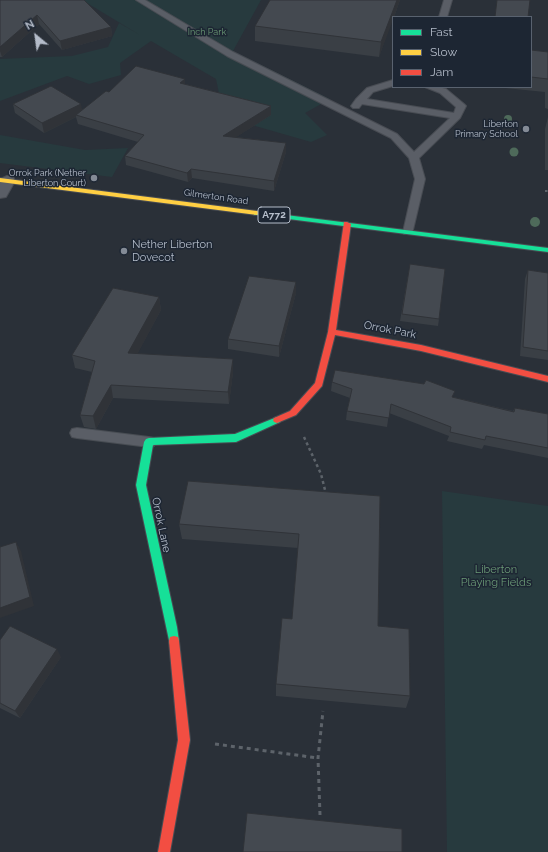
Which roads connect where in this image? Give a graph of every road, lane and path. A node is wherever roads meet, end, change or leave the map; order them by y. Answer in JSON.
{"nodes":[{"id":1,"x":140,"y":0,"type":"edge"},
{"id":2,"x":448,"y":0,"type":"edge"},
{"id":3,"x":443,"y":16,"type":"edge"},
{"id":4,"x":392,"y":83,"type":"edge"},
{"id":5,"x":432,"y":88,"type":"edge"},
{"id":6,"x":359,"y":101,"type":"junction"},
{"id":7,"x":351,"y":114,"type":"junction"},
{"id":8,"x":457,"y":116,"type":"junction"},
{"id":9,"x":414,"y":157,"type":"junction"},
{"id":10,"x":2,"y":185,"type":"edge"},
{"id":11,"x":347,"y":224,"type":"junction"},
{"id":12,"x":408,"y":232,"type":"junction"},
{"id":13,"x":548,"y":250,"type":"edge"},
{"id":14,"x":332,"y":332,"type":"junction"},
{"id":15,"x":548,"y":379,"type":"edge"},
{"id":16,"x":293,"y":413,"type":"junction"},
{"id":17,"x":77,"y":433,"type":"dead end"},
{"id":18,"x":149,"y":442,"type":"junction"},
{"id":19,"x":327,"y":498,"type":"edge"},
{"id":20,"x":324,"y":711,"type":"edge"},
{"id":21,"x":184,"y":740,"type":"junction"},
{"id":22,"x":318,"y":758,"type":"junction"},
{"id":23,"x":320,"y":815,"type":"dead end"},
{"id":24,"x":164,"y":852,"type":"edge"}],
"edges":[{"from":1,"to":7,"type":"lane"},
{"from":2,"to":3,"type":"lane"},
{"from":4,"to":6,"type":"lane"},
{"from":5,"to":8,"type":"lane"},
{"from":6,"to":7,"type":"lane"},
{"from":6,"to":8,"type":"lane"},
{"from":7,"to":9,"type":"lane"},
{"from":8,"to":9,"type":"lane"},
{"from":9,"to":12,"type":"lane"},
{"from":10,"to":11,"type":"street","name":"Gilmerton Road","number":"A772"},
{"from":11,"to":12,"type":"street","name":"Gilmerton Road","number":"A772"},
{"from":11,"to":14,"type":"street"},
{"from":12,"to":13,"type":"street","name":"Gilmerton Road","number":"A772"},
{"from":14,"to":15,"type":"street","name":"Orrok Park"},
{"from":14,"to":16,"type":"street"},
{"from":16,"to":18,"type":"street"},
{"from":16,"to":19,"type":"path"},
{"from":17,"to":18,"type":"lane"},
{"from":18,"to":21,"type":"street","name":"Orrok Lane"},
{"from":20,"to":22,"type":"path"},
{"from":21,"to":22,"type":"path"},
{"from":21,"to":24,"type":"street","name":"Orrok Lane"},
{"from":22,"to":23,"type":"path"}]}
